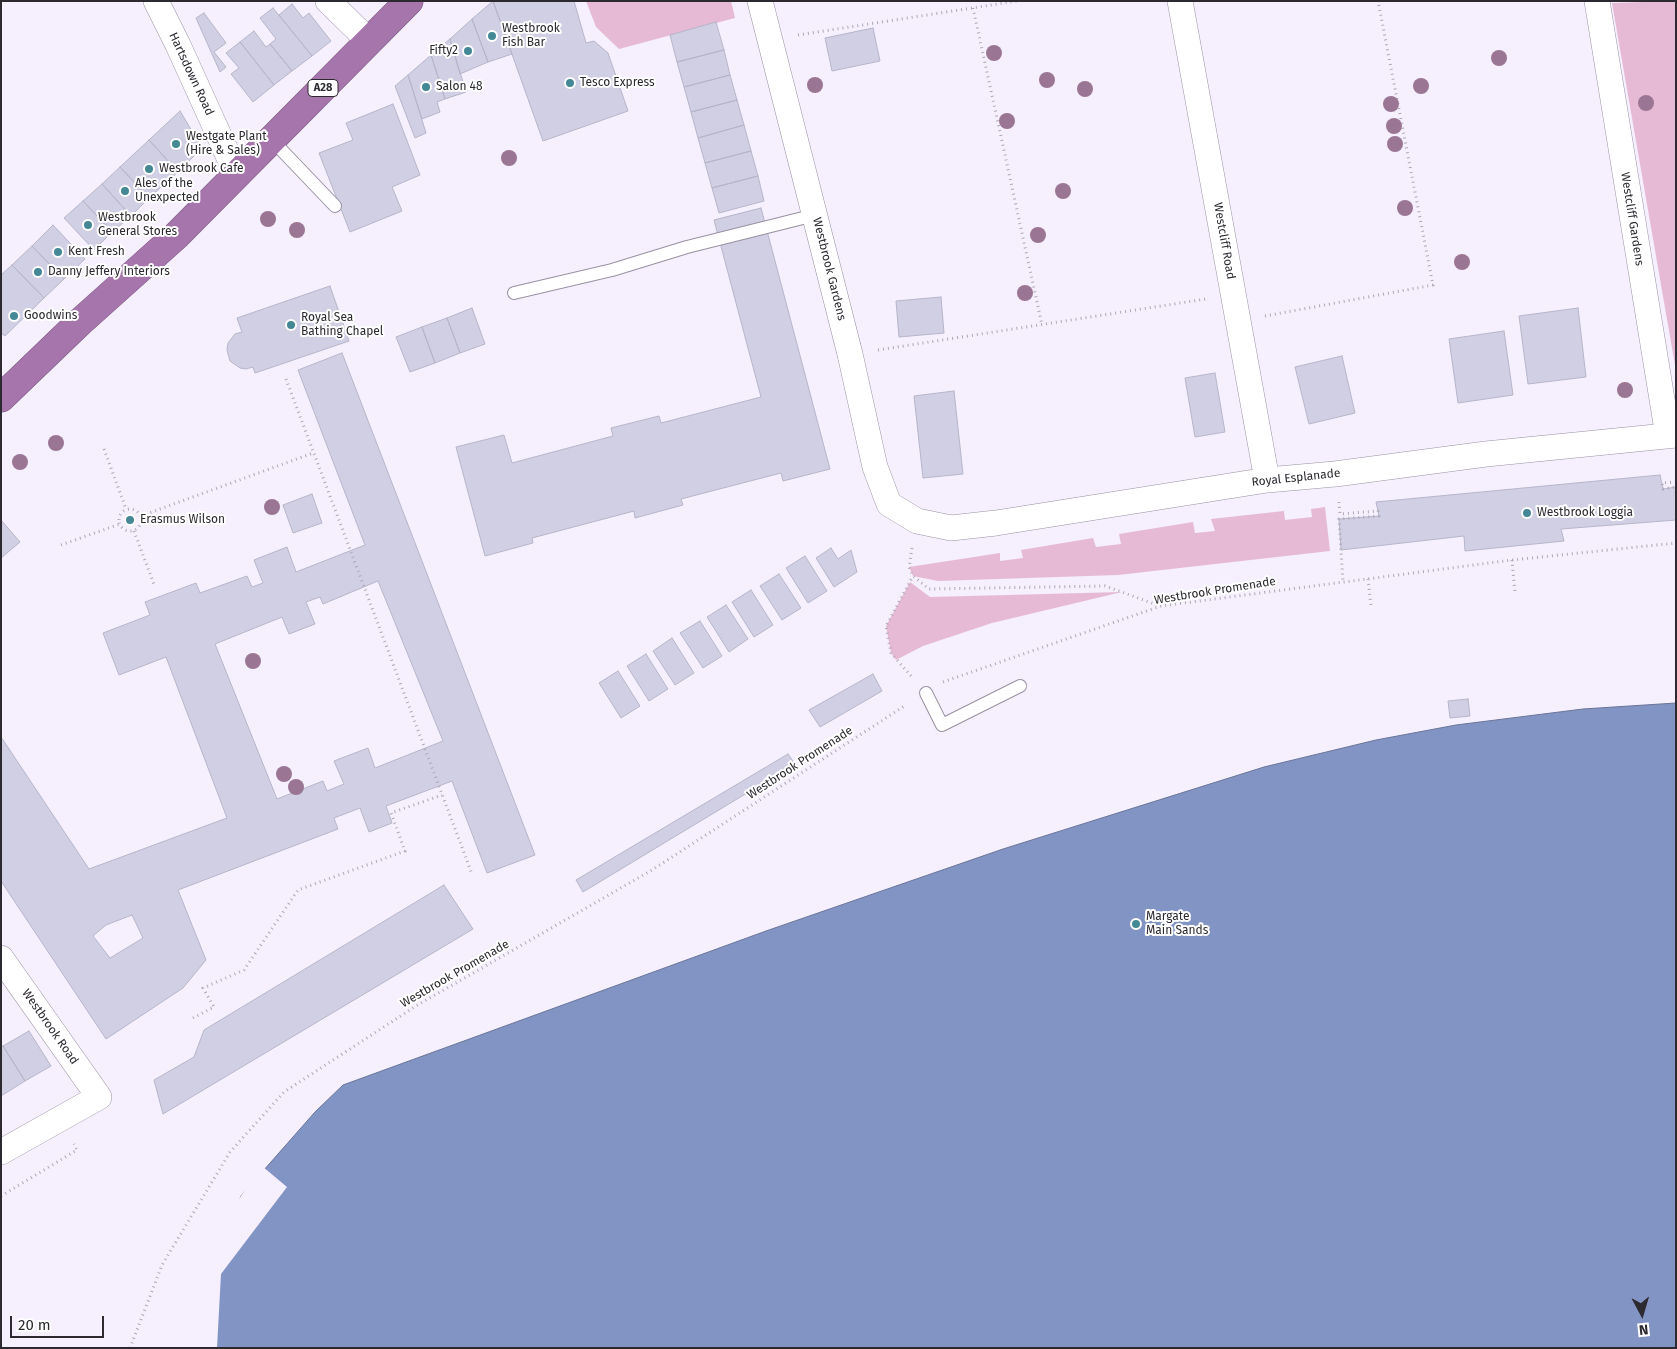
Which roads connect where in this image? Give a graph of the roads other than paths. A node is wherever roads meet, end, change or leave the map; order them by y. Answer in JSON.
{"nodes":[{"id":1,"x":156,"y":1,"type":"edge"},
{"id":2,"x":328,"y":1,"type":"edge"},
{"id":3,"x":409,"y":1,"type":"edge"},
{"id":4,"x":760,"y":1,"type":"edge"},
{"id":5,"x":1180,"y":1,"type":"edge"},
{"id":6,"x":1597,"y":1,"type":"edge"},
{"id":7,"x":370,"y":42,"type":"junction"},
{"id":8,"x":271,"y":139,"type":"junction"},
{"id":9,"x":237,"y":176,"type":"junction"},
{"id":10,"x":335,"y":206,"type":"dead end"},
{"id":11,"x":815,"y":215,"type":"junction"},
{"id":12,"x":514,"y":293,"type":"dead end"},
{"id":13,"x":1,"y":398,"type":"edge"},
{"id":14,"x":1672,"y":436,"type":"edge"},
{"id":15,"x":1267,"y":480,"type":"junction"},
{"id":16,"x":917,"y":521,"type":"joint"},
{"id":17,"x":1020,"y":686,"type":"dead end"},
{"id":18,"x":926,"y":693,"type":"road end"},
{"id":19,"x":1,"y":958,"type":"edge"},
{"id":20,"x":1,"y":1152,"type":"edge"}],
"edges":[{"from":1,"to":9,"type":"street","name":"Hartsdown Road"},
{"from":2,"to":7,"type":"street"},
{"from":3,"to":7,"type":"highway","number":"A28"},
{"from":4,"to":11,"type":"street","name":"Westbrook Gardens"},
{"from":5,"to":15,"type":"street","name":"Westcliff Road"},
{"from":6,"to":14,"type":"street","name":"Westcliff Gardens"},
{"from":7,"to":8,"type":"highway","number":"A28"},
{"from":8,"to":9,"type":"highway","number":"A28"},
{"from":8,"to":10,"type":"lane"},
{"from":9,"to":13,"type":"highway","number":"A28"},
{"from":11,"to":12,"type":"lane"},
{"from":11,"to":16,"type":"street","name":"Westbrook Gardens"},
{"from":14,"to":15,"type":"street","name":"Royal Esplanade"},
{"from":15,"to":16,"type":"street","name":"Royal Esplanade"},
{"from":17,"to":18,"type":"lane"},
{"from":19,"to":20,"type":"street","name":"Westbrook Road"}]}
